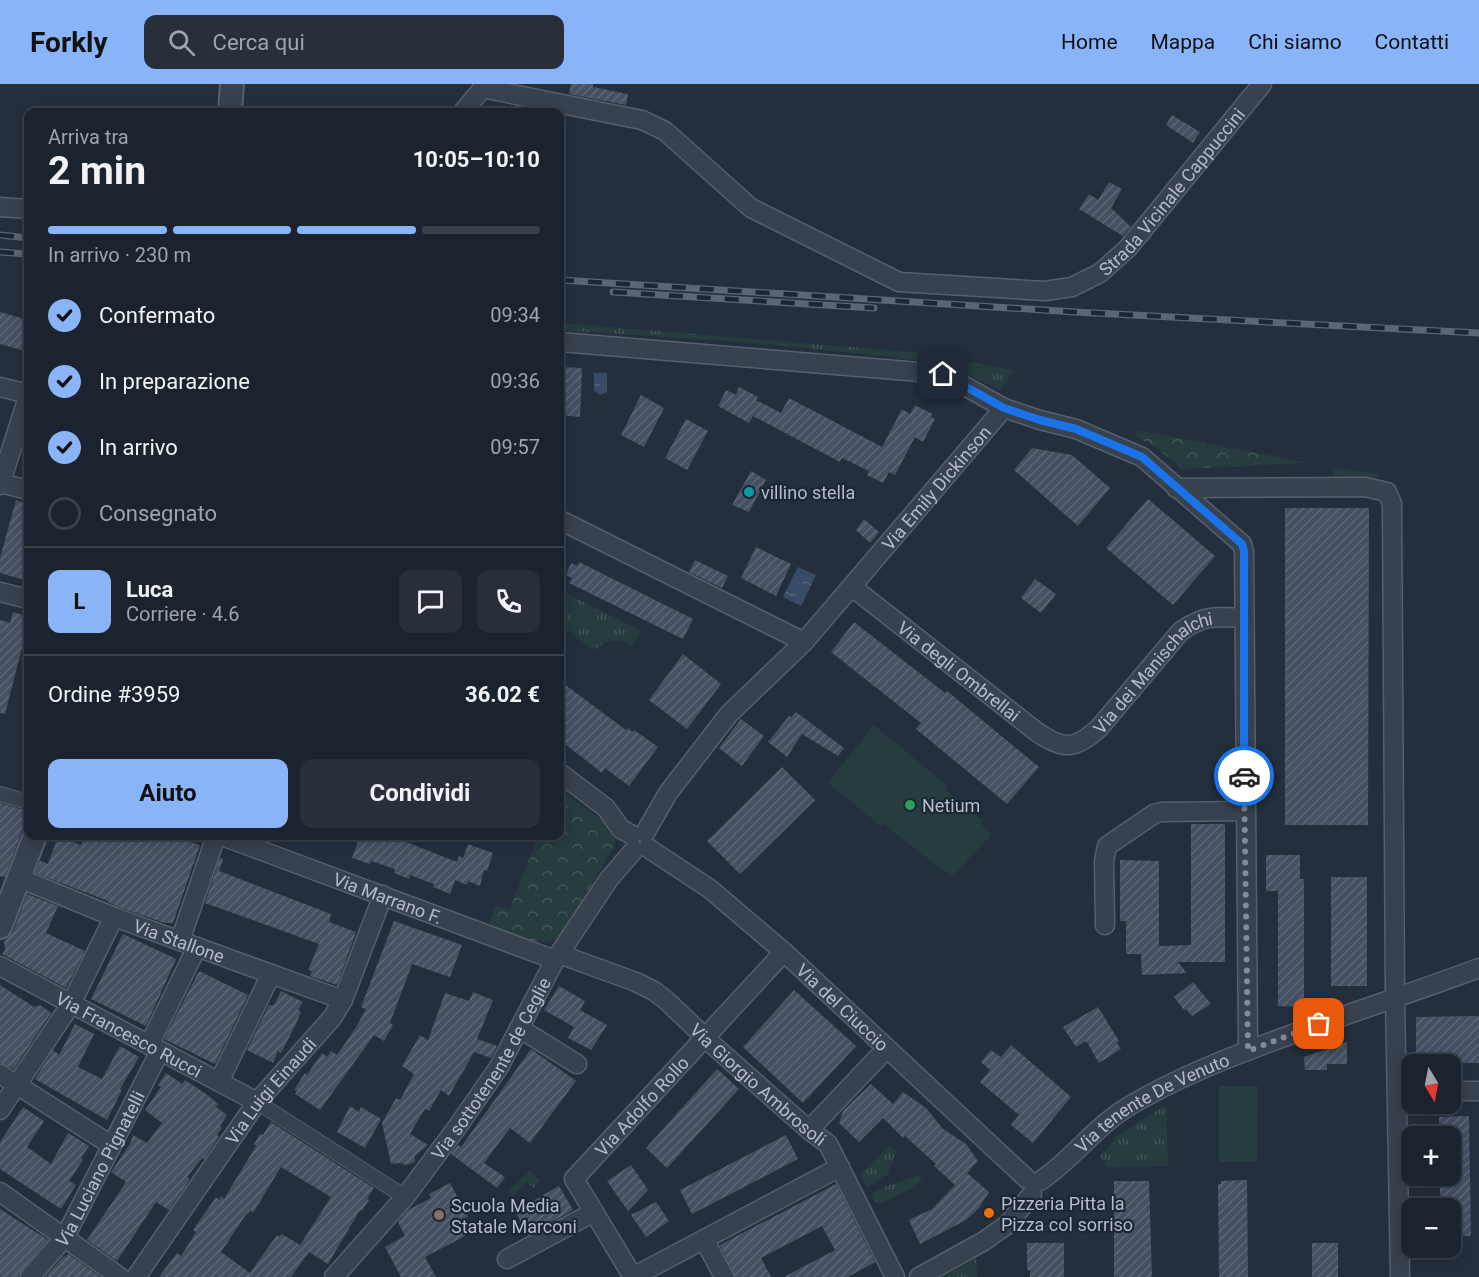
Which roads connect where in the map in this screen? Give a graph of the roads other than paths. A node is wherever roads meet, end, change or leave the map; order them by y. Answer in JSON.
{"nodes":[{"id":1,"x":232,"y":84,"type":"edge"},
{"id":2,"x":1262,"y":84,"type":"edge"},
{"id":3,"x":484,"y":86,"type":"edge"},
{"id":4,"x":230,"y":108,"type":"edge"},
{"id":5,"x":467,"y":108,"type":"edge"},
{"id":6,"x":0,"y":207,"type":"edge"},
{"id":7,"x":24,"y":209,"type":"edge"},
{"id":8,"x":564,"y":342,"type":"edge"},
{"id":9,"x":0,"y":387,"type":"edge"},
{"id":10,"x":24,"y":394,"type":"edge"},
{"id":11,"x":24,"y":408,"type":"edge"},
{"id":12,"x":1004,"y":408,"type":"junction"},
{"id":13,"x":0,"y":484,"type":"edge"},
{"id":14,"x":1176,"y":488,"type":"junction"},
{"id":15,"x":24,"y":489,"type":"edge"},
{"id":16,"x":564,"y":522,"type":"edge"},
{"id":17,"x":852,"y":587,"type":"junction"},
{"id":18,"x":0,"y":592,"type":"edge"},
{"id":19,"x":24,"y":598,"type":"edge"},
{"id":20,"x":1244,"y":618,"type":"junction"},
{"id":21,"x":804,"y":642,"type":"junction"},
{"id":22,"x":1070,"y":747,"type":"joint"},
{"id":23,"x":564,"y":776,"type":"edge"},
{"id":24,"x":0,"y":794,"type":"edge"},
{"id":25,"x":24,"y":801,"type":"edge"},
{"id":26,"x":1245,"y":811,"type":"junction"},
{"id":27,"x":33,"y":840,"type":"edge"},
{"id":28,"x":215,"y":840,"type":"edge"},
{"id":29,"x":233,"y":840,"type":"edge"},
{"id":30,"x":640,"y":841,"type":"junction"},
{"id":31,"x":11,"y":886,"type":"edge"},
{"id":32,"x":383,"y":895,"type":"junction"},
{"id":33,"x":114,"y":917,"type":"junction"},
{"id":34,"x":1105,"y":925,"type":"dead end"},
{"id":35,"x":0,"y":927,"type":"edge"},
{"id":36,"x":188,"y":944,"type":"junction"},
{"id":37,"x":784,"y":952,"type":"junction"},
{"id":38,"x":557,"y":957,"type":"junction"},
{"id":39,"x":0,"y":966,"type":"edge"},
{"id":40,"x":1479,"y":968,"type":"edge"},
{"id":41,"x":271,"y":974,"type":"junction"},
{"id":42,"x":1395,"y":998,"type":"junction"},
{"id":43,"x":343,"y":1000,"type":"junction"},
{"id":44,"x":71,"y":1004,"type":"junction"},
{"id":45,"x":519,"y":1028,"type":"junction"},
{"id":46,"x":706,"y":1036,"type":"junction"},
{"id":47,"x":154,"y":1048,"type":"junction"},
{"id":48,"x":887,"y":1048,"type":"junction"},
{"id":49,"x":1248,"y":1051,"type":"junction"},
{"id":50,"x":1401,"y":1054,"type":"edge"},
{"id":51,"x":578,"y":1064,"type":"dead end"},
{"id":52,"x":0,"y":1074,"type":"edge"},
{"id":53,"x":219,"y":1082,"type":"junction"},
{"id":54,"x":17,"y":1085,"type":"junction"},
{"id":55,"x":1461,"y":1091,"type":"edge"},
{"id":56,"x":1479,"y":1091,"type":"edge"},
{"id":57,"x":257,"y":1102,"type":"junction"},
{"id":58,"x":0,"y":1110,"type":"edge"},
{"id":59,"x":1404,"y":1114,"type":"edge"},
{"id":60,"x":809,"y":1130,"type":"junction"},
{"id":61,"x":111,"y":1145,"type":"junction"},
{"id":62,"x":840,"y":1167,"type":"junction"},
{"id":63,"x":1033,"y":1185,"type":"junction"},
{"id":64,"x":0,"y":1192,"type":"edge"},
{"id":65,"x":405,"y":1197,"type":"junction"},
{"id":66,"x":594,"y":1212,"type":"junction"},
{"id":67,"x":65,"y":1238,"type":"junction"},
{"id":68,"x":704,"y":1239,"type":"junction"},
{"id":69,"x":507,"y":1259,"type":"dead end"},
{"id":70,"x":30,"y":1277,"type":"edge"},
{"id":71,"x":120,"y":1277,"type":"edge"},
{"id":72,"x":136,"y":1277,"type":"edge"},
{"id":73,"x":334,"y":1277,"type":"edge"},
{"id":74,"x":633,"y":1277,"type":"edge"},
{"id":75,"x":724,"y":1277,"type":"edge"},
{"id":76,"x":895,"y":1277,"type":"edge"},
{"id":77,"x":919,"y":1277,"type":"edge"},
{"id":78,"x":1400,"y":1277,"type":"edge"}],
"edges":[{"from":1,"to":4,"type":"street"},
{"from":2,"to":3,"type":"street","name":"Strada Vicinale Cappuccini"},
{"from":3,"to":5,"type":"street"},
{"from":6,"to":7,"type":"street"},
{"from":8,"to":12,"type":"street","name":"Via Emily Dickinson"},
{"from":9,"to":10,"type":"street"},
{"from":11,"to":13,"type":"street"},
{"from":12,"to":14,"type":"street"},
{"from":12,"to":17,"type":"street","name":"Via Emily Dickinson"},
{"from":13,"to":15,"type":"street"},
{"from":14,"to":20,"type":"street"},
{"from":14,"to":42,"type":"street"},
{"from":16,"to":21,"type":"street"},
{"from":17,"to":21,"type":"street","name":"Via Emily Dickinson"},
{"from":17,"to":22,"type":"street","name":"Via degli Ombrellai"},
{"from":18,"to":19,"type":"street"},
{"from":20,"to":22,"type":"street","name":"Via dei Manischalchi"},
{"from":20,"to":26,"type":"street"},
{"from":21,"to":30,"type":"street","name":"Via Emily Dickinson"},
{"from":23,"to":30,"type":"street"},
{"from":24,"to":25,"type":"street"},
{"from":26,"to":34,"type":"street"},
{"from":26,"to":49,"type":"street"},
{"from":27,"to":31,"type":"street"},
{"from":28,"to":36,"type":"street"},
{"from":29,"to":32,"type":"street","name":"Via Marrano F."},
{"from":30,"to":37,"type":"street","name":"Via del Ciuccio"},
{"from":30,"to":38,"type":"street","name":"Via sottotenente de Ceglie"},
{"from":31,"to":33,"type":"street","name":"Via Stallone"},
{"from":31,"to":35,"type":"street"},
{"from":32,"to":38,"type":"street","name":"Via Marrano F."},
{"from":32,"to":43,"type":"street","name":"Via Luigi Einaudi"},
{"from":33,"to":36,"type":"street","name":"Via Stallone"},
{"from":33,"to":44,"type":"street"},
{"from":36,"to":41,"type":"street","name":"Via Stallone"},
{"from":36,"to":47,"type":"street","name":"Via Luciano Pignatelli"},
{"from":37,"to":46,"type":"street","name":"Via Adolfo Rollo"},
{"from":37,"to":48,"type":"street","name":"Via del Ciuccio"},
{"from":38,"to":45,"type":"street","name":"Via sottotenente de Ceglie"},
{"from":38,"to":46,"type":"street","name":"Via Giorgio Ambrosoli"},
{"from":39,"to":44,"type":"street","name":"Via Francesco Rucci"},
{"from":40,"to":42,"type":"street","name":"Via tenente De Venuto"},
{"from":41,"to":43,"type":"street","name":"Via Stallone"},
{"from":41,"to":53,"type":"street"},
{"from":42,"to":49,"type":"street","name":"Via tenente De Venuto"},
{"from":42,"to":50,"type":"street"},
{"from":43,"to":57,"type":"street","name":"Via Luigi Einaudi"},
{"from":44,"to":47,"type":"street","name":"Via Francesco Rucci"},
{"from":44,"to":54,"type":"street"},
{"from":45,"to":51,"type":"street"},
{"from":45,"to":65,"type":"street","name":"Via sottotenente de Ceglie"},
{"from":46,"to":60,"type":"street","name":"Via Giorgio Ambrosoli"},
{"from":46,"to":66,"type":"street","name":"Via Adolfo Rollo"},
{"from":47,"to":53,"type":"street","name":"Via Francesco Rucci"},
{"from":47,"to":61,"type":"street","name":"Via Luciano Pignatelli"},
{"from":48,"to":60,"type":"street"},
{"from":48,"to":63,"type":"street","name":"Via del Ciuccio"},
{"from":49,"to":63,"type":"street","name":"Via tenente De Venuto"},
{"from":52,"to":54,"type":"street"},
{"from":53,"to":57,"type":"street","name":"Via Francesco Rucci"},
{"from":54,"to":58,"type":"street"},
{"from":54,"to":61,"type":"street"},
{"from":55,"to":56,"type":"street"},
{"from":57,"to":65,"type":"street"},
{"from":57,"to":72,"type":"street","name":"Via Luigi Einaudi"},
{"from":59,"to":78,"type":"street"},
{"from":60,"to":62,"type":"street","name":"Via Giorgio Ambrosoli"},
{"from":61,"to":67,"type":"street","name":"Via Luciano Pignatelli"},
{"from":62,"to":68,"type":"street"},
{"from":62,"to":76,"type":"street","name":"Via Giorgio Ambrosoli"},
{"from":63,"to":77,"type":"street","name":"Via tenente De Venuto"},
{"from":64,"to":67,"type":"street"},
{"from":65,"to":73,"type":"street","name":"Via sottotenente de Ceglie"},
{"from":66,"to":69,"type":"street"},
{"from":66,"to":74,"type":"street"},
{"from":67,"to":70,"type":"street","name":"Via Luciano Pignatelli"},
{"from":67,"to":71,"type":"street"},
{"from":68,"to":74,"type":"street"},
{"from":68,"to":75,"type":"street"}]}
